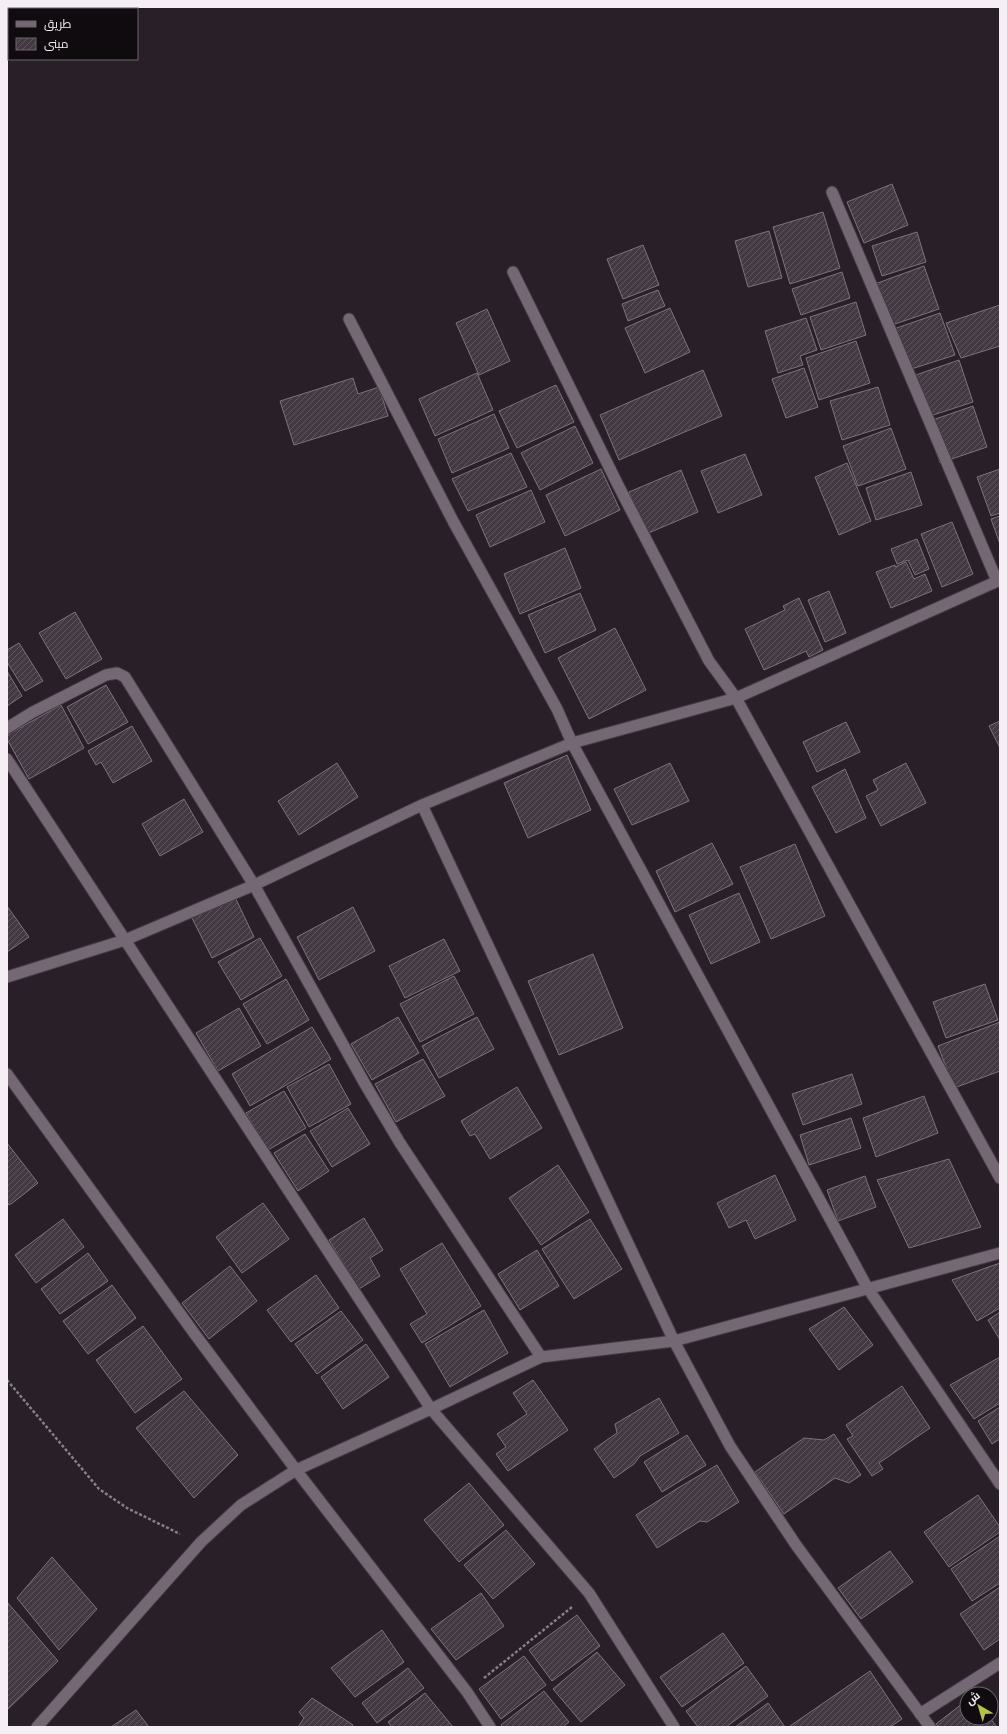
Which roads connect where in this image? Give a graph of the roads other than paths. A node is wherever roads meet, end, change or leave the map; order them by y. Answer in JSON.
{"nodes":[{"id":1,"x":832,"y":192,"type":"dead end"},
{"id":2,"x":514,"y":272,"type":"dead end"},
{"id":3,"x":349,"y":319,"type":"dead end"},
{"id":4,"x":999,"y":580,"type":"edge"},
{"id":5,"x":736,"y":698,"type":"junction"},
{"id":6,"x":7,"y":728,"type":"edge"},
{"id":7,"x":572,"y":743,"type":"junction"},
{"id":8,"x":7,"y":759,"type":"edge"},
{"id":9,"x":422,"y":805,"type":"junction"},
{"id":10,"x":254,"y":885,"type":"junction"},
{"id":11,"x":125,"y":940,"type":"junction"},
{"id":12,"x":7,"y":977,"type":"edge"},
{"id":13,"x":7,"y":1074,"type":"edge"},
{"id":14,"x":1000,"y":1178,"type":"edge"},
{"id":15,"x":1000,"y":1253,"type":"edge"},
{"id":16,"x":867,"y":1287,"type":"junction"},
{"id":17,"x":674,"y":1341,"type":"junction"},
{"id":18,"x":541,"y":1357,"type":"junction"},
{"id":19,"x":432,"y":1410,"type":"junction"},
{"id":20,"x":296,"y":1470,"type":"junction"},
{"id":21,"x":1000,"y":1484,"type":"edge"},
{"id":22,"x":1000,"y":1663,"type":"edge"},
{"id":23,"x":920,"y":1714,"type":"junction"},
{"id":24,"x":37,"y":1727,"type":"edge"},
{"id":25,"x":490,"y":1727,"type":"edge"},
{"id":26,"x":674,"y":1727,"type":"edge"},
{"id":27,"x":930,"y":1727,"type":"edge"}],
"edges":[{"from":1,"to":4,"type":"street"},
{"from":2,"to":5,"type":"street"},
{"from":3,"to":7,"type":"street"},
{"from":4,"to":5,"type":"street"},
{"from":5,"to":7,"type":"street"},
{"from":5,"to":14,"type":"street"},
{"from":6,"to":10,"type":"street"},
{"from":7,"to":9,"type":"street"},
{"from":7,"to":16,"type":"street"},
{"from":8,"to":11,"type":"street"},
{"from":9,"to":10,"type":"street"},
{"from":9,"to":17,"type":"street"},
{"from":10,"to":11,"type":"street"},
{"from":10,"to":18,"type":"street"},
{"from":11,"to":12,"type":"street"},
{"from":11,"to":19,"type":"street"},
{"from":13,"to":20,"type":"street"},
{"from":15,"to":16,"type":"street"},
{"from":16,"to":17,"type":"street"},
{"from":16,"to":21,"type":"street"},
{"from":17,"to":18,"type":"street"},
{"from":17,"to":23,"type":"street"},
{"from":18,"to":19,"type":"street"},
{"from":19,"to":20,"type":"street"},
{"from":19,"to":26,"type":"street"},
{"from":20,"to":24,"type":"street"},
{"from":20,"to":25,"type":"street"},
{"from":22,"to":23,"type":"street"},
{"from":23,"to":27,"type":"street"}]}
